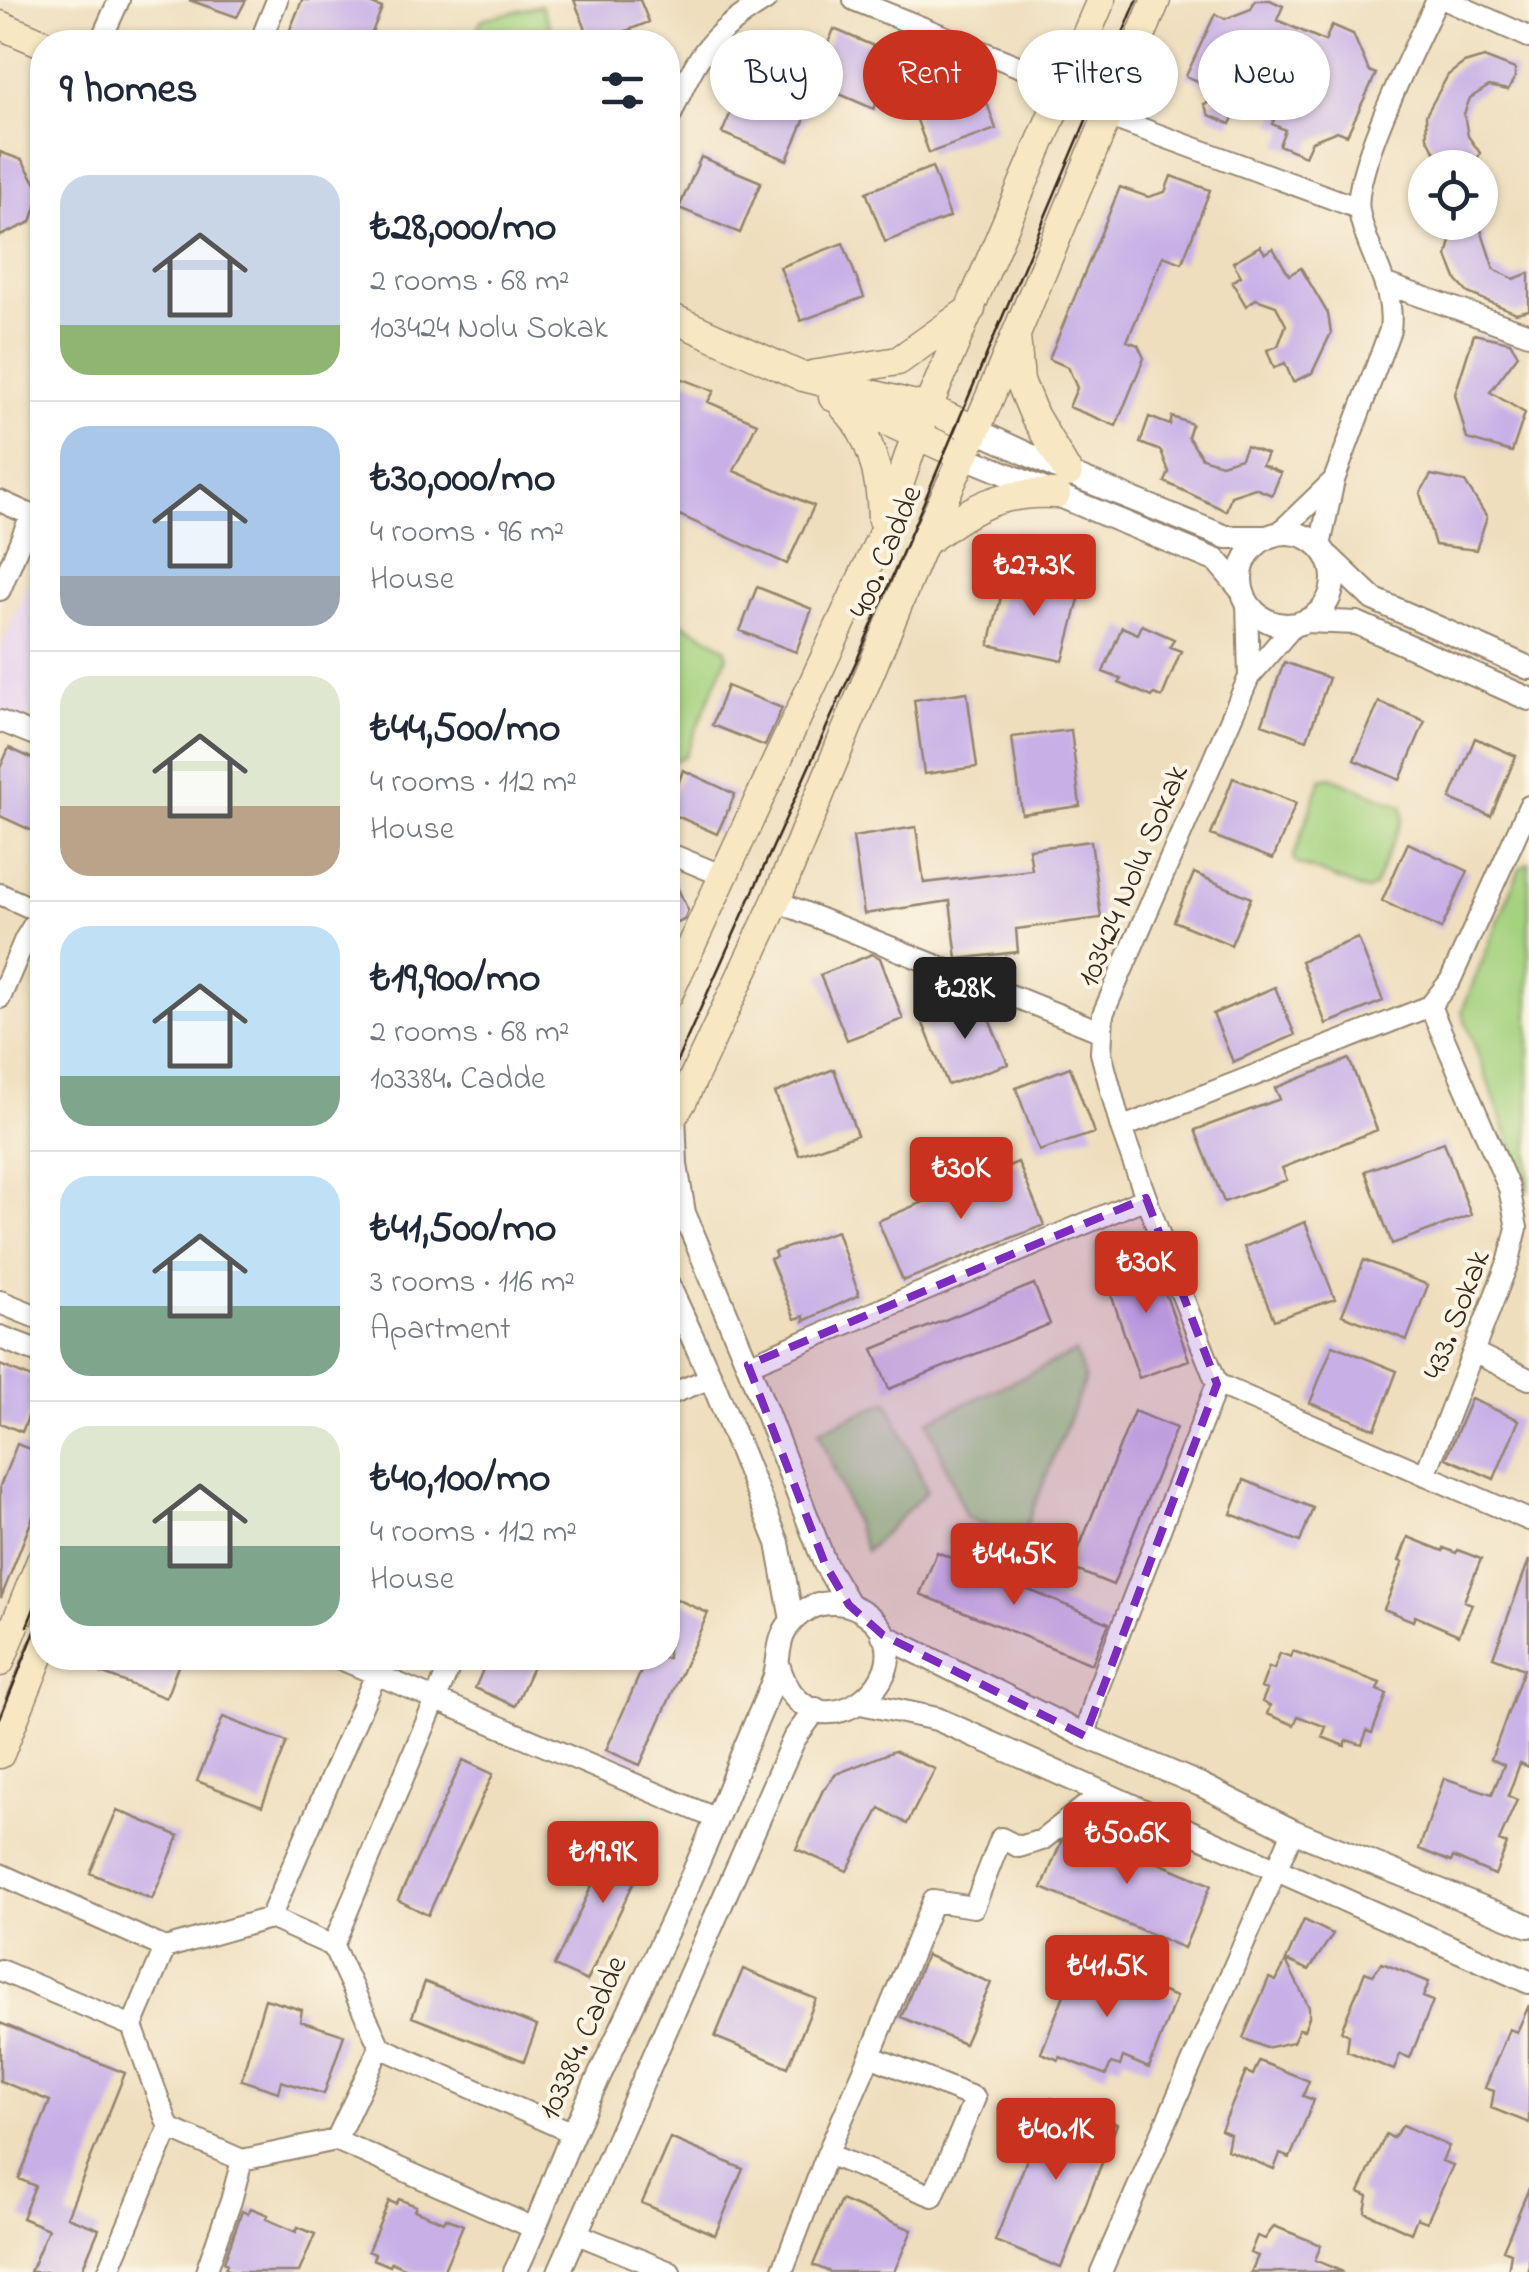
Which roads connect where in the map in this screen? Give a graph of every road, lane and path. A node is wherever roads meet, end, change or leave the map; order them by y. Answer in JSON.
{"nodes":[{"id":1,"x":119,"y":0,"type":"edge"},
{"id":2,"x":277,"y":0,"type":"edge"},
{"id":3,"x":766,"y":0,"type":"edge"},
{"id":4,"x":854,"y":0,"type":"edge"},
{"id":5,"x":1101,"y":0,"type":"edge"},
{"id":6,"x":1156,"y":0,"type":"edge"},
{"id":7,"x":1436,"y":0,"type":"edge"},
{"id":8,"x":1446,"y":0,"type":"edge"},
{"id":9,"x":0,"y":25,"type":"edge"},
{"id":10,"x":105,"y":30,"type":"edge"},
{"id":11,"x":265,"y":30,"type":"edge"},
{"id":12,"x":1088,"y":30,"type":"edge"},
{"id":13,"x":1143,"y":30,"type":"edge"},
{"id":14,"x":1529,"y":37,"type":"edge"},
{"id":15,"x":30,"y":38,"type":"edge"},
{"id":16,"x":1017,"y":66,"type":"edge"},
{"id":17,"x":680,"y":94,"type":"edge"},
{"id":18,"x":1051,"y":120,"type":"edge"},
{"id":19,"x":1105,"y":120,"type":"edge"},
{"id":20,"x":1118,"y":120,"type":"edge"},
{"id":21,"x":1358,"y":208,"type":"junction"},
{"id":22,"x":1386,"y":284,"type":"junction"},
{"id":23,"x":973,"y":308,"type":"junction"},
{"id":24,"x":680,"y":326,"type":"edge"},
{"id":25,"x":1015,"y":330,"type":"junction"},
{"id":26,"x":1529,"y":334,"type":"edge"},
{"id":27,"x":803,"y":377,"type":"junction"},
{"id":28,"x":840,"y":402,"type":"junction"},
{"id":29,"x":928,"y":408,"type":"junction"},
{"id":30,"x":976,"y":430,"type":"junction"},
{"id":31,"x":916,"y":436,"type":"junction"},
{"id":32,"x":963,"y":456,"type":"junction"},
{"id":33,"x":1334,"y":480,"type":"junction"},
{"id":34,"x":1062,"y":483,"type":"junction"},
{"id":35,"x":0,"y":501,"type":"edge"},
{"id":36,"x":30,"y":515,"type":"edge"},
{"id":37,"x":30,"y":517,"type":"edge"},
{"id":38,"x":882,"y":534,"type":"junction"},
{"id":39,"x":1274,"y":535,"type":"junction"},
{"id":40,"x":924,"y":542,"type":"junction"},
{"id":41,"x":1323,"y":551,"type":"junction"},
{"id":42,"x":0,"y":590,"type":"edge"},
{"id":43,"x":1245,"y":597,"type":"junction"},
{"id":44,"x":1300,"y":622,"type":"junction"},
{"id":45,"x":1529,"y":668,"type":"edge"},
{"id":46,"x":1250,"y":677,"type":"junction"},
{"id":47,"x":1529,"y":699,"type":"edge"},
{"id":48,"x":0,"y":722,"type":"edge"},
{"id":49,"x":30,"y":733,"type":"edge"},
{"id":50,"x":1529,"y":806,"type":"edge"},
{"id":51,"x":1524,"y":829,"type":"edge"},
{"id":52,"x":680,"y":858,"type":"edge"},
{"id":53,"x":722,"y":875,"type":"junction"},
{"id":54,"x":0,"y":894,"type":"edge"},
{"id":55,"x":776,"y":901,"type":"junction"},
{"id":56,"x":30,"y":906,"type":"edge"},
{"id":57,"x":30,"y":934,"type":"edge"},
{"id":58,"x":680,"y":968,"type":"edge"},
{"id":59,"x":0,"y":998,"type":"edge"},
{"id":60,"x":1430,"y":1006,"type":"junction"},
{"id":61,"x":1102,"y":1032,"type":"junction"},
{"id":62,"x":680,"y":1101,"type":"edge"},
{"id":63,"x":1121,"y":1128,"type":"junction"},
{"id":64,"x":1146,"y":1198,"type":"junction"},
{"id":65,"x":680,"y":1217,"type":"edge"},
{"id":66,"x":1523,"y":1226,"type":"edge"},
{"id":67,"x":0,"y":1302,"type":"edge"},
{"id":68,"x":680,"y":1310,"type":"edge"},
{"id":69,"x":30,"y":1314,"type":"edge"},
{"id":70,"x":0,"y":1337,"type":"edge"},
{"id":71,"x":30,"y":1348,"type":"edge"},
{"id":72,"x":1473,"y":1352,"type":"junction"},
{"id":73,"x":748,"y":1365,"type":"junction"},
{"id":74,"x":712,"y":1378,"type":"junction"},
{"id":75,"x":1529,"y":1379,"type":"edge"},
{"id":76,"x":1218,"y":1384,"type":"junction"},
{"id":77,"x":680,"y":1390,"type":"edge"},
{"id":78,"x":1425,"y":1475,"type":"junction"},
{"id":79,"x":1529,"y":1520,"type":"edge"},
{"id":80,"x":30,"y":1588,"type":"edge"},
{"id":81,"x":849,"y":1605,"type":"junction"},
{"id":82,"x":792,"y":1620,"type":"junction"},
{"id":83,"x":882,"y":1635,"type":"junction"},
{"id":84,"x":0,"y":1662,"type":"edge"},
{"id":85,"x":778,"y":1664,"type":"junction"},
{"id":86,"x":34,"y":1670,"type":"edge"},
{"id":87,"x":378,"y":1670,"type":"edge"},
{"id":88,"x":389,"y":1670,"type":"edge"},
{"id":89,"x":449,"y":1670,"type":"edge"},
{"id":90,"x":437,"y":1698,"type":"junction"},
{"id":91,"x":861,"y":1703,"type":"junction"},
{"id":92,"x":816,"y":1709,"type":"junction"},
{"id":93,"x":1085,"y":1736,"type":"junction"},
{"id":94,"x":0,"y":1754,"type":"edge"},
{"id":95,"x":1103,"y":1792,"type":"junction"},
{"id":96,"x":716,"y":1819,"type":"junction"},
{"id":97,"x":1293,"y":1831,"type":"junction"},
{"id":98,"x":1276,"y":1868,"type":"junction"},
{"id":99,"x":0,"y":1874,"type":"edge"},
{"id":100,"x":270,"y":1918,"type":"junction"},
{"id":101,"x":1529,"y":1926,"type":"edge"},
{"id":102,"x":332,"y":1946,"type":"junction"},
{"id":103,"x":165,"y":1948,"type":"junction"},
{"id":104,"x":0,"y":1970,"type":"edge"},
{"id":105,"x":1529,"y":1982,"type":"edge"},
{"id":106,"x":132,"y":2026,"type":"junction"},
{"id":107,"x":380,"y":2047,"type":"junction"},
{"id":108,"x":870,"y":2056,"type":"junction"},
{"id":109,"x":169,"y":2128,"type":"junction"},
{"id":110,"x":573,"y":2132,"type":"junction"},
{"id":111,"x":336,"y":2140,"type":"junction"},
{"id":112,"x":827,"y":2154,"type":"junction"},
{"id":113,"x":242,"y":2160,"type":"junction"},
{"id":114,"x":536,"y":2229,"type":"junction"},
{"id":115,"x":575,"y":2232,"type":"junction"},
{"id":116,"x":108,"y":2272,"type":"edge"},
{"id":117,"x":206,"y":2272,"type":"edge"},
{"id":118,"x":515,"y":2272,"type":"edge"},
{"id":119,"x":559,"y":2272,"type":"edge"},
{"id":120,"x":670,"y":2272,"type":"edge"},
{"id":121,"x":782,"y":2272,"type":"edge"},
{"id":122,"x":1102,"y":2272,"type":"edge"}],
"edges":[{"from":1,"to":10,"type":"street"},
{"from":2,"to":11,"type":"street"},
{"from":3,"to":17,"type":"street"},
{"from":4,"to":16,"type":"street"},
{"from":5,"to":12,"type":"main road","name":"400. Cadde"},
{"from":6,"to":13,"type":"main road","name":"400. Cadde"},
{"from":7,"to":21,"type":"street"},
{"from":8,"to":14,"type":"street"},
{"from":9,"to":15,"type":"main road"},
{"from":18,"to":23,"type":"main road","name":"400. Cadde"},
{"from":19,"to":25,"type":"main road","name":"400. Cadde"},
{"from":20,"to":21,"type":"street"},
{"from":21,"to":22,"type":"street"},
{"from":22,"to":26,"type":"street"},
{"from":22,"to":33,"type":"street"},
{"from":23,"to":27,"type":"main road"},
{"from":23,"to":29,"type":"main road","name":"400. Cadde"},
{"from":24,"to":27,"type":"main road"},
{"from":25,"to":30,"type":"main road","name":"400. Cadde"},
{"from":25,"to":34,"type":"main road"},
{"from":27,"to":28,"type":"main road"},
{"from":27,"to":29,"type":"main road"},
{"from":28,"to":31,"type":"main road"},
{"from":28,"to":38,"type":"main road"},
{"from":29,"to":30,"type":"main road"},
{"from":29,"to":31,"type":"main road","name":"400. Cadde"},
{"from":30,"to":32,"type":"main road","name":"400. Cadde"},
{"from":30,"to":34,"type":"street"},
{"from":31,"to":32,"type":"main road"},
{"from":31,"to":38,"type":"main road","name":"400. Cadde"},
{"from":32,"to":34,"type":"street"},
{"from":32,"to":40,"type":"main road","name":"400. Cadde"},
{"from":33,"to":39,"type":"street"},
{"from":33,"to":41,"type":"street"},
{"from":34,"to":39,"type":"street"},
{"from":34,"to":40,"type":"main road"},
{"from":34,"to":43,"type":"street"},
{"from":35,"to":36,"type":"street"},
{"from":37,"to":42,"type":"street"},
{"from":38,"to":53,"type":"main road","name":"400. Cadde"},
{"from":39,"to":41,"type":"street"},
{"from":39,"to":43,"type":"street"},
{"from":40,"to":55,"type":"main road","name":"400. Cadde"},
{"from":41,"to":44,"type":"street"},
{"from":41,"to":45,"type":"street"},
{"from":43,"to":44,"type":"street"},
{"from":43,"to":46,"type":"street","name":"103424 Nolu Sokak"},
{"from":44,"to":46,"type":"street","name":"103424 Nolu Sokak"},
{"from":44,"to":47,"type":"street"},
{"from":46,"to":61,"type":"street","name":"103424 Nolu Sokak"},
{"from":48,"to":49,"type":"street"},
{"from":50,"to":51,"type":"street"},
{"from":51,"to":60,"type":"street"},
{"from":52,"to":53,"type":"street"},
{"from":53,"to":58,"type":"main road","name":"400. Cadde"},
{"from":54,"to":56,"type":"street"},
{"from":55,"to":61,"type":"street"},
{"from":55,"to":62,"type":"main road","name":"400. Cadde"},
{"from":57,"to":59,"type":"street"},
{"from":60,"to":63,"type":"street"},
{"from":60,"to":66,"type":"street","name":"433. Sokak"},
{"from":61,"to":63,"type":"street","name":"103424 Nolu Sokak"},
{"from":63,"to":64,"type":"street","name":"103424 Nolu Sokak"},
{"from":64,"to":73,"type":"street"},
{"from":64,"to":76,"type":"street","name":"103424 Nolu Sokak"},
{"from":65,"to":73,"type":"street"},
{"from":66,"to":72,"type":"street","name":"433. Sokak"},
{"from":67,"to":69,"type":"street"},
{"from":68,"to":74,"type":"street"},
{"from":70,"to":71,"type":"street"},
{"from":72,"to":75,"type":"street"},
{"from":72,"to":78,"type":"street","name":"433. Sokak"},
{"from":73,"to":81,"type":"street"},
{"from":74,"to":77,"type":"street"},
{"from":74,"to":82,"type":"street"},
{"from":76,"to":78,"type":"street"},
{"from":76,"to":93,"type":"street"},
{"from":78,"to":79,"type":"street"},
{"from":80,"to":84,"type":"main road"},
{"from":81,"to":82,"type":"street"},
{"from":81,"to":83,"type":"street"},
{"from":82,"to":85,"type":"street"},
{"from":83,"to":91,"type":"street"},
{"from":83,"to":93,"type":"street"},
{"from":85,"to":92,"type":"street"},
{"from":85,"to":96,"type":"street","name":"103384. Cadde"},
{"from":86,"to":94,"type":"main road"},
{"from":87,"to":100,"type":"street"},
{"from":88,"to":90,"type":"street"},
{"from":89,"to":90,"type":"street"},
{"from":90,"to":96,"type":"street"},
{"from":90,"to":102,"type":"street"},
{"from":91,"to":92,"type":"street"},
{"from":91,"to":95,"type":"street"},
{"from":92,"to":115,"type":"street"},
{"from":93,"to":97,"type":"street"},
{"from":95,"to":98,"type":"street"},
{"from":95,"to":108,"type":"street"},
{"from":96,"to":110,"type":"street","name":"103384. Cadde"},
{"from":97,"to":98,"type":"street"},
{"from":97,"to":101,"type":"street"},
{"from":98,"to":105,"type":"street"},
{"from":98,"to":122,"type":"street"},
{"from":99,"to":103,"type":"street"},
{"from":100,"to":102,"type":"street"},
{"from":100,"to":103,"type":"street"},
{"from":102,"to":107,"type":"street"},
{"from":103,"to":106,"type":"street"},
{"from":104,"to":106,"type":"street"},
{"from":106,"to":109,"type":"street"},
{"from":107,"to":110,"type":"street"},
{"from":107,"to":111,"type":"street"},
{"from":108,"to":112,"type":"street"},
{"from":108,"to":112,"type":"street"},
{"from":109,"to":113,"type":"street"},
{"from":109,"to":116,"type":"street"},
{"from":110,"to":114,"type":"street","name":"103384. Cadde"},
{"from":111,"to":113,"type":"street"},
{"from":111,"to":114,"type":"street"},
{"from":112,"to":121,"type":"street"},
{"from":113,"to":117,"type":"street"},
{"from":114,"to":118,"type":"street","name":"103384. Cadde"},
{"from":115,"to":119,"type":"street"},
{"from":115,"to":120,"type":"street"}]}
